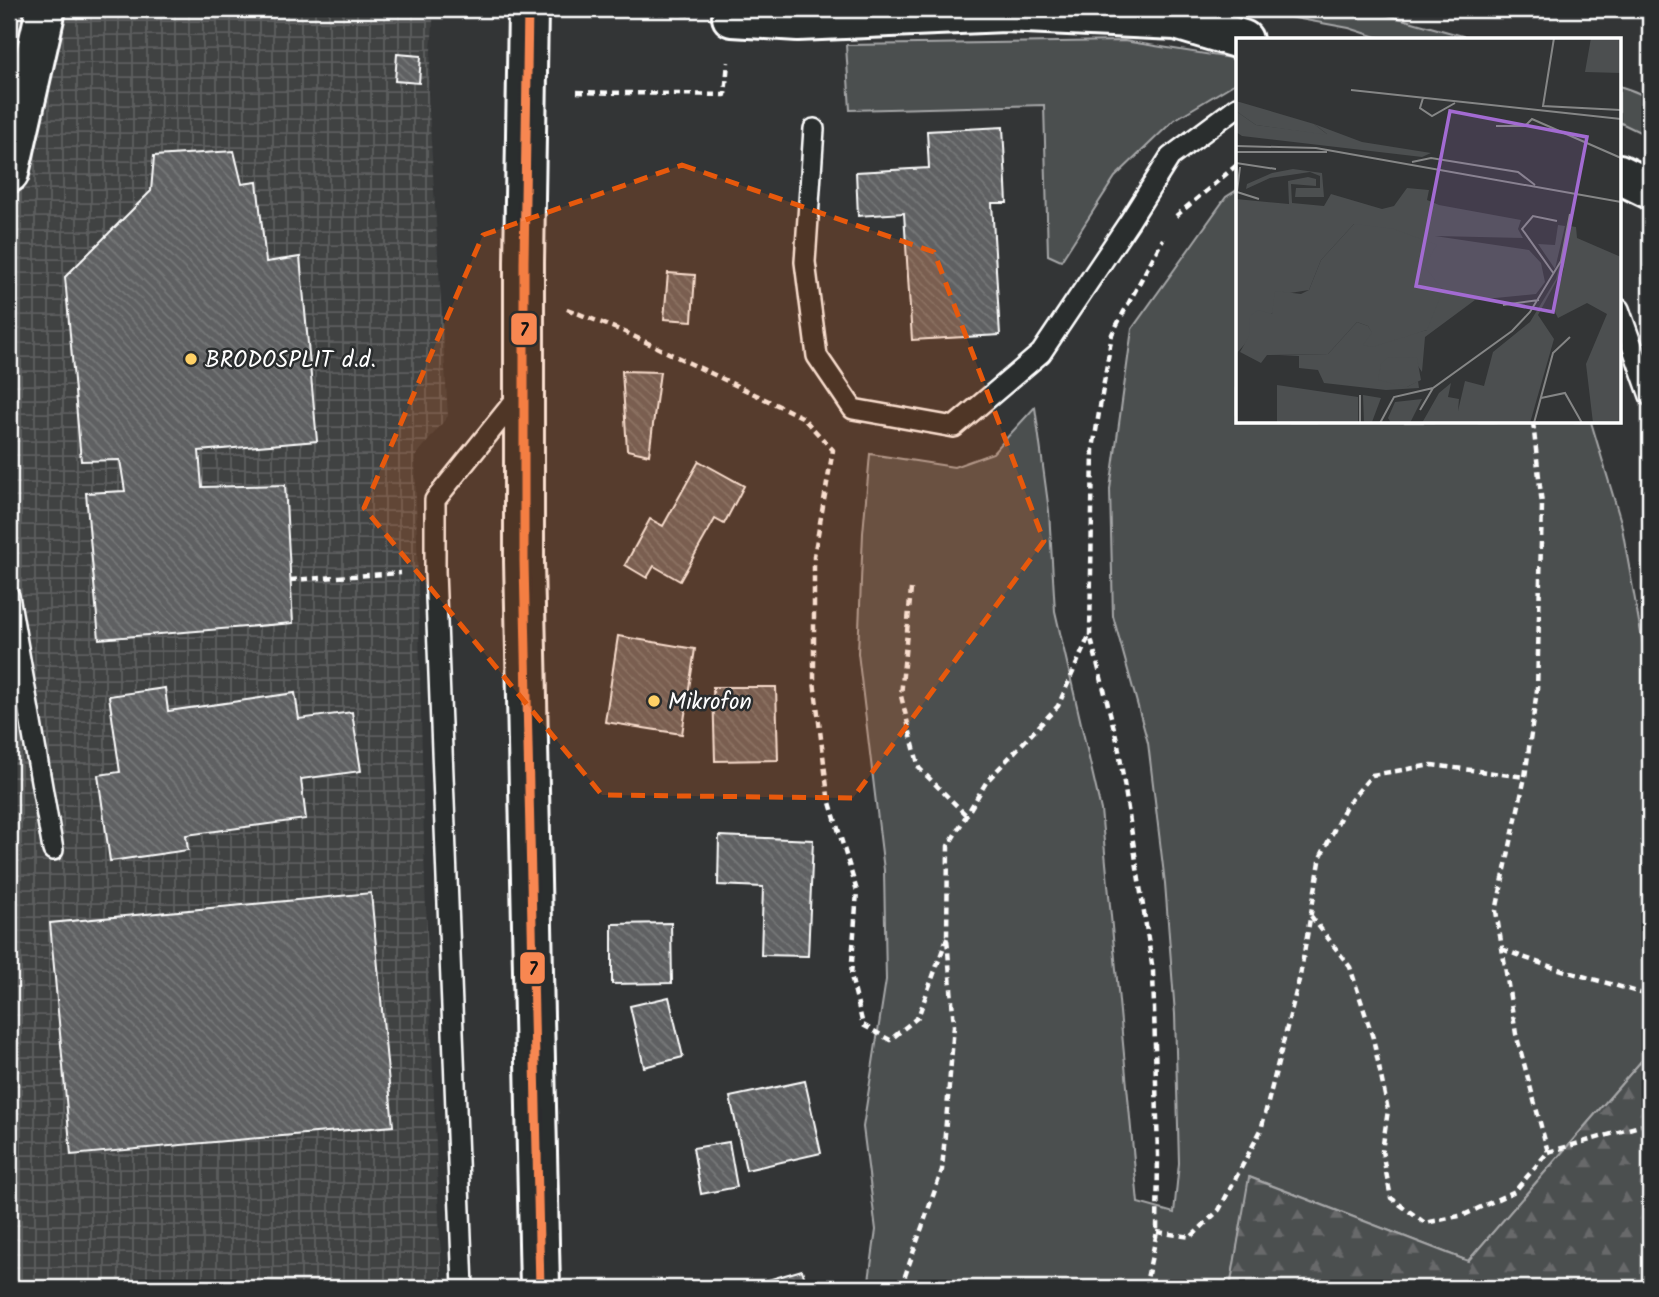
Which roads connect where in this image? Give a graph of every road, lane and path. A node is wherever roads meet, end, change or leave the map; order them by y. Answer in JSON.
{"nodes":[{"id":1,"x":46,"y":9,"type":"edge"},
{"id":2,"x":528,"y":9,"type":"edge"},
{"id":3,"x":634,"y":11,"type":"dead end"},
{"id":4,"x":732,"y":17,"type":"joint"},
{"id":5,"x":1237,"y":38,"type":"edge"},
{"id":6,"x":577,"y":92,"type":"dead end"},
{"id":7,"x":725,"y":95,"type":"dead end"},
{"id":8,"x":1236,"y":108,"type":"edge"},
{"id":9,"x":814,"y":129,"type":"dead end"},
{"id":10,"x":1236,"y":166,"type":"edge"},
{"id":11,"x":9,"y":173,"type":"edge"},
{"id":12,"x":1620,"y":174,"type":"edge"},
{"id":13,"x":1650,"y":189,"type":"edge"},
{"id":14,"x":1175,"y":217,"type":"dead end"},
{"id":15,"x":1168,"y":229,"type":"dead end"},
{"id":16,"x":524,"y":292,"type":"junction"},
{"id":17,"x":1620,"y":312,"type":"edge"},
{"id":18,"x":524,"y":390,"type":"junction"},
{"id":19,"x":1650,"y":396,"type":"edge"},
{"id":20,"x":1533,"y":424,"type":"edge"},
{"id":21,"x":435,"y":571,"type":"junction"},
{"id":22,"x":290,"y":580,"type":"dead end"},
{"id":23,"x":911,"y":589,"type":"dead end"},
{"id":24,"x":9,"y":596,"type":"edge"},
{"id":25,"x":1090,"y":635,"type":"junction"},
{"id":26,"x":1525,"y":777,"type":"junction"},
{"id":27,"x":967,"y":816,"type":"junction"},
{"id":28,"x":53,"y":850,"type":"dead end"},
{"id":29,"x":1311,"y":916,"type":"junction"},
{"id":30,"x":947,"y":938,"type":"junction"},
{"id":31,"x":1502,"y":948,"type":"junction"},
{"id":32,"x":1650,"y":996,"type":"edge"},
{"id":33,"x":1650,"y":1123,"type":"edge"},
{"id":34,"x":1548,"y":1152,"type":"junction"},
{"id":35,"x":1157,"y":1232,"type":"junction"},
{"id":36,"x":463,"y":1288,"type":"edge"},
{"id":37,"x":540,"y":1288,"type":"edge"},
{"id":38,"x":902,"y":1288,"type":"edge"},
{"id":39,"x":1145,"y":1288,"type":"edge"}],
"edges":[{"from":1,"to":11,"type":"street"},
{"from":2,"to":16,"type":"street"},
{"from":3,"to":4,"type":"path"},
{"from":4,"to":5,"type":"street"},
{"from":6,"to":7,"type":"path"},
{"from":8,"to":9,"type":"lane"},
{"from":10,"to":14,"type":"path"},
{"from":12,"to":13,"type":"street"},
{"from":15,"to":25,"type":"path"},
{"from":16,"to":18,"type":"street"},
{"from":16,"to":30,"type":"path"},
{"from":17,"to":19,"type":"lane"},
{"from":18,"to":21,"type":"lane"},
{"from":18,"to":37,"type":"street"},
{"from":20,"to":26,"type":"path"},
{"from":21,"to":22,"type":"path"},
{"from":21,"to":36,"type":"lane"},
{"from":23,"to":27,"type":"path"},
{"from":24,"to":28,"type":"lane"},
{"from":25,"to":27,"type":"path"},
{"from":25,"to":35,"type":"path"},
{"from":26,"to":29,"type":"path"},
{"from":26,"to":31,"type":"path"},
{"from":27,"to":30,"type":"path"},
{"from":29,"to":34,"type":"path"},
{"from":29,"to":35,"type":"path"},
{"from":30,"to":38,"type":"path"},
{"from":31,"to":32,"type":"path"},
{"from":31,"to":34,"type":"path"},
{"from":33,"to":34,"type":"path"},
{"from":35,"to":39,"type":"path"}]}
